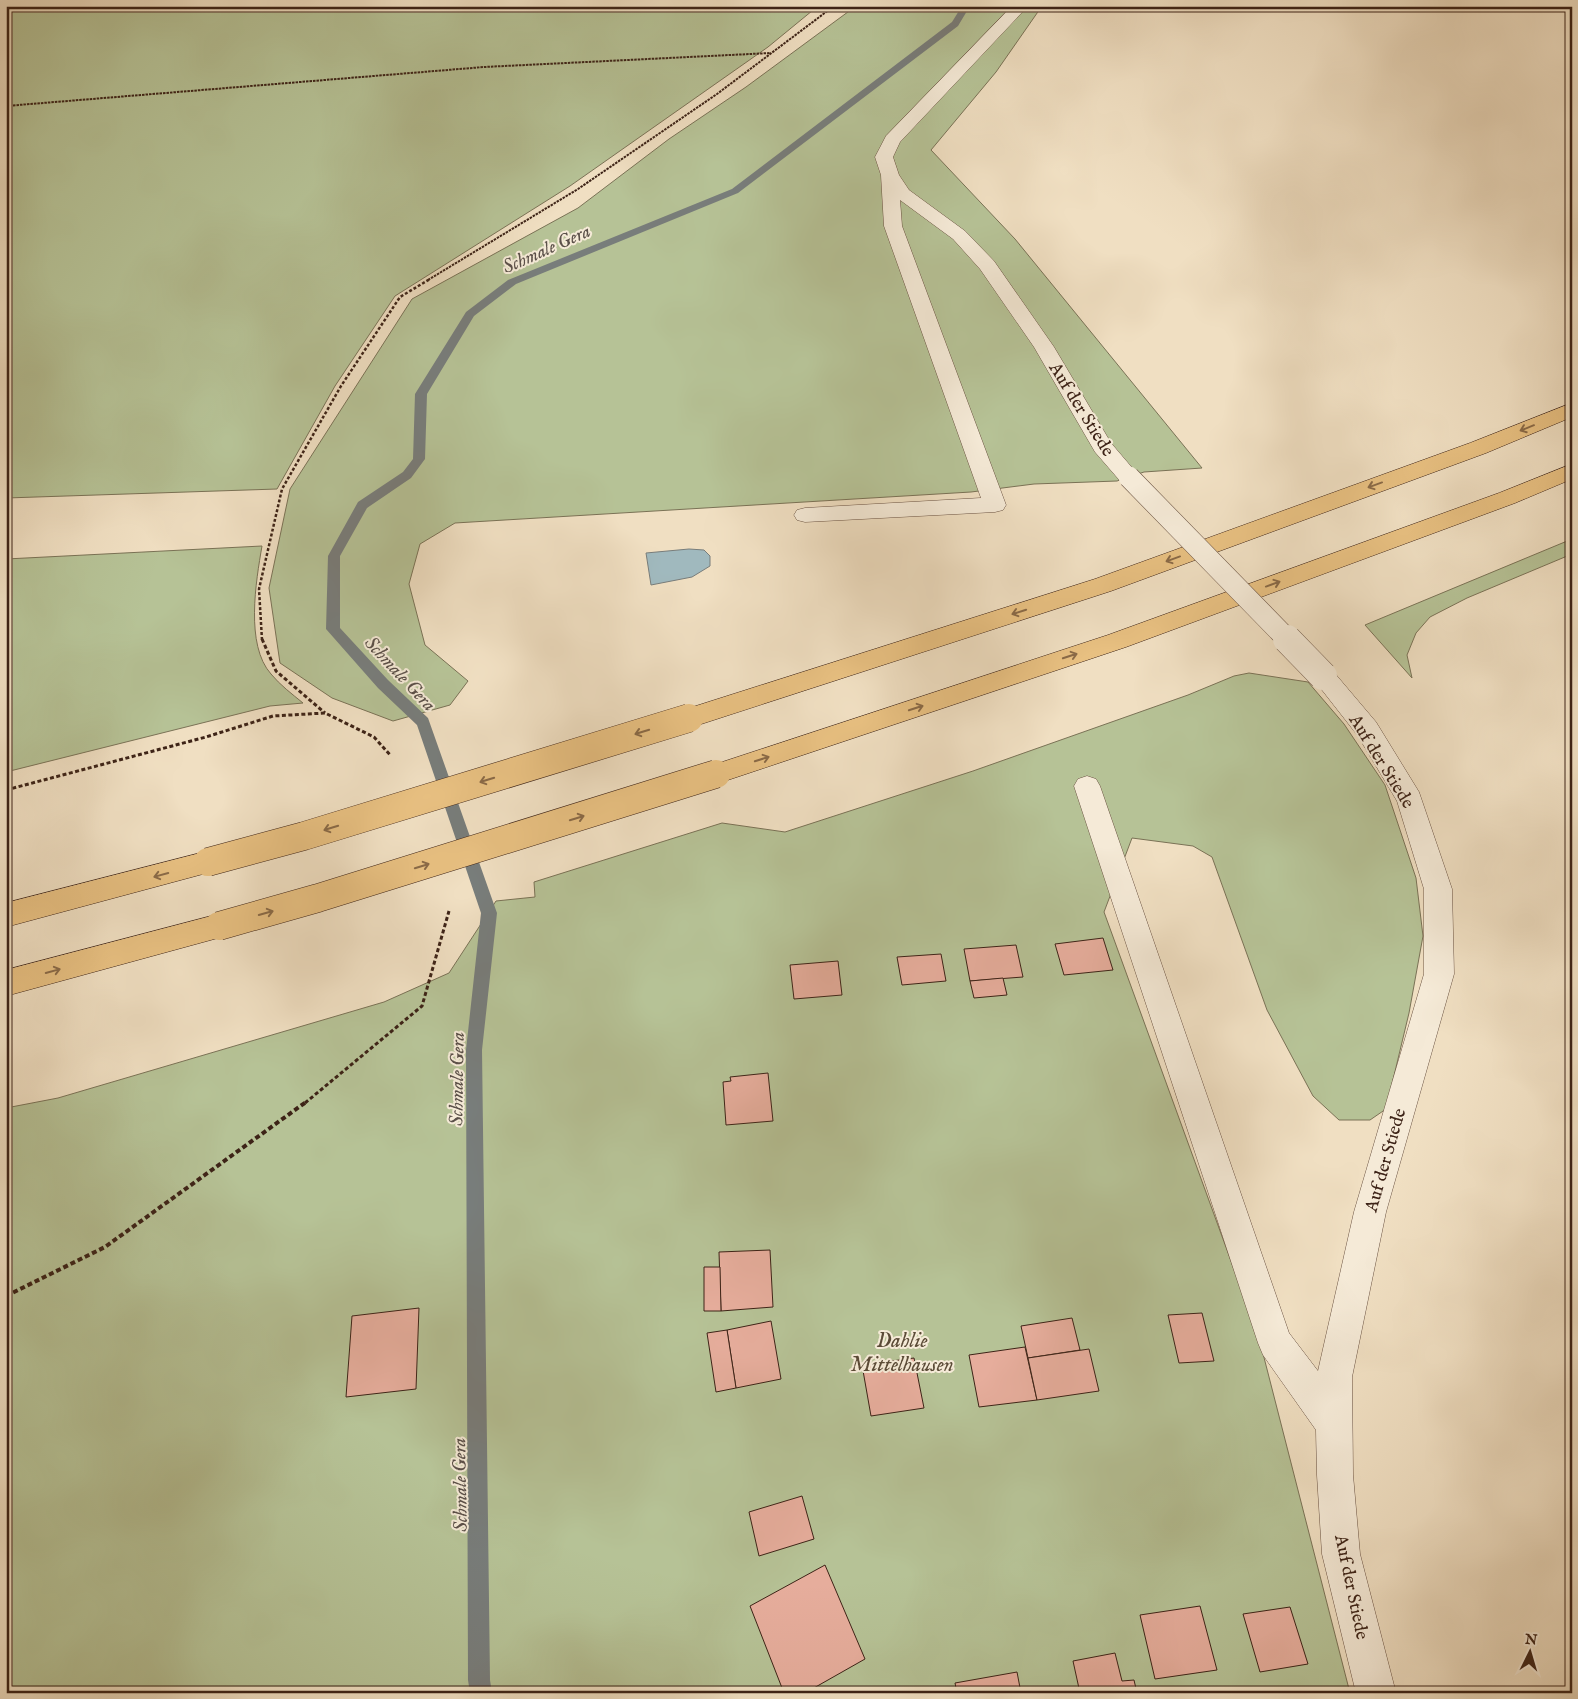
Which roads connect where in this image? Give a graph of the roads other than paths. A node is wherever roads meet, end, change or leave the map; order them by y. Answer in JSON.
{"nodes":[{"id":1,"x":1020,"y":6,"type":"edge"},
{"id":2,"x":890,"y":174,"type":"junction"},
{"id":3,"x":1572,"y":409,"type":"edge"},
{"id":4,"x":1572,"y":471,"type":"edge"},
{"id":5,"x":805,"y":515,"type":"dead end"},
{"id":6,"x":1087,"y":786,"type":"dead end"},
{"id":7,"x":6,"y":915,"type":"edge"},
{"id":8,"x":6,"y":983,"type":"edge"},
{"id":9,"x":1335,"y":1425,"type":"junction"},
{"id":10,"x":1376,"y":1693,"type":"edge"}],
"edges":[{"from":1,"to":2,"type":"lane","name":"Auf der Stiede"},
{"from":2,"to":5,"type":"lane"},
{"from":2,"to":9,"type":"lane","name":"Auf der Stiede","bridge":true},
{"from":3,"to":7,"type":"highway","one_way":true,"bridge":true},
{"from":8,"to":4,"type":"highway","one_way":true,"bridge":true},
{"from":6,"to":9,"type":"lane"},
{"from":9,"to":10,"type":"lane","name":"Auf der Stiede"}]}
